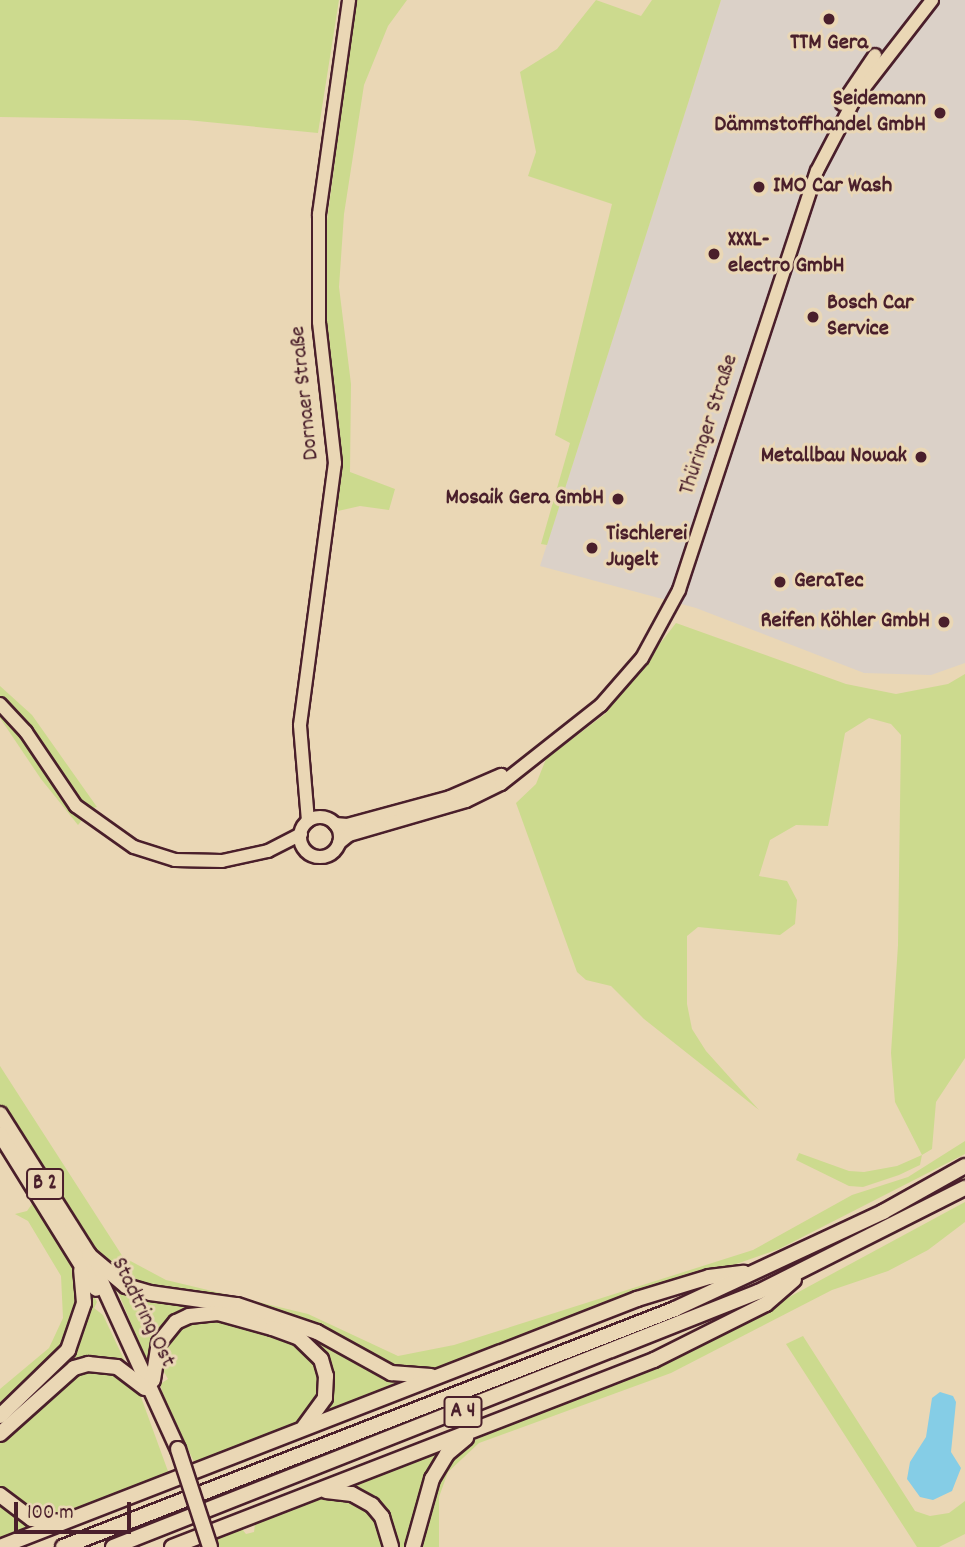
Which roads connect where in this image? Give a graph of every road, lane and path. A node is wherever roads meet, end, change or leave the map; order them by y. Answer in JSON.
{"nodes":[{"id":1,"x":349,"y":0,"type":"edge"},
{"id":2,"x":929,"y":0,"type":"edge"},
{"id":3,"x":0,"y":704,"type":"edge"},
{"id":4,"x":305,"y":781,"type":"junction"},
{"id":5,"x":308,"y":821,"type":"junction"},
{"id":6,"x":330,"y":821,"type":"junction"},
{"id":7,"x":300,"y":834,"type":"junction"},
{"id":8,"x":339,"y":843,"type":"junction"},
{"id":9,"x":305,"y":850,"type":"junction"},
{"id":10,"x":268,"y":851,"type":"junction"},
{"id":11,"x":0,"y":1114,"type":"edge"},
{"id":12,"x":0,"y":1134,"type":"edge"},
{"id":13,"x":965,"y":1167,"type":"edge"},
{"id":14,"x":965,"y":1188,"type":"edge"},
{"id":15,"x":84,"y":1258,"type":"junction"},
{"id":16,"x":809,"y":1268,"type":"junction"},
{"id":17,"x":760,"y":1271,"type":"junction"},
{"id":18,"x":443,"y":1375,"type":"junction"},
{"id":19,"x":149,"y":1388,"type":"junction"},
{"id":20,"x":0,"y":1416,"type":"edge"},
{"id":21,"x":477,"y":1429,"type":"junction"},
{"id":22,"x":296,"y":1432,"type":"junction"},
{"id":23,"x":0,"y":1434,"type":"edge"},
{"id":24,"x":174,"y":1451,"type":"junction"},
{"id":25,"x":314,"y":1492,"type":"junction"},
{"id":26,"x":0,"y":1495,"type":"edge"},
{"id":27,"x":64,"y":1522,"type":"junction"},
{"id":28,"x":0,"y":1547,"type":"edge"},
{"id":29,"x":62,"y":1547,"type":"edge"},
{"id":30,"x":113,"y":1547,"type":"edge"},
{"id":31,"x":172,"y":1547,"type":"edge"},
{"id":32,"x":202,"y":1547,"type":"edge"},
{"id":33,"x":210,"y":1547,"type":"edge"},
{"id":34,"x":391,"y":1547,"type":"edge"},
{"id":35,"x":413,"y":1547,"type":"edge"}],
"edges":[{"from":1,"to":4,"type":"main road","name":"Dornaer Straße"},
{"from":2,"to":6,"type":"main road","name":"Thüringer Straße"},
{"from":2,"to":8,"type":"main road","name":"Thüringer Straße"},
{"from":3,"to":10,"type":"main road"},
{"from":4,"to":5,"type":"main road","name":"Dornaer Straße"},
{"from":4,"to":6,"type":"main road","name":"Dornaer Straße"},
{"from":5,"to":6,"type":"main road"},
{"from":5,"to":7,"type":"main road"},
{"from":6,"to":8,"type":"main road"},
{"from":7,"to":9,"type":"main road"},
{"from":7,"to":10,"type":"main road"},
{"from":8,"to":9,"type":"main road"},
{"from":9,"to":10,"type":"main road"},
{"from":11,"to":15,"type":"highway","name":"Stadtring Ost","number":"B 2"},
{"from":12,"to":15,"type":"highway","name":"Stadtring Ost","number":"B 2"},
{"from":13,"to":17,"type":"highway","number":"A 4"},
{"from":14,"to":16,"type":"highway","number":"A 4"},
{"from":15,"to":18,"type":"highway"},
{"from":15,"to":19,"type":"highway","name":"Stadtring Ost","number":"B 2"},
{"from":15,"to":20,"type":"highway"},
{"from":16,"to":21,"type":"highway"},
{"from":16,"to":30,"type":"highway","number":"A 4"},
{"from":17,"to":18,"type":"highway"},
{"from":17,"to":29,"type":"highway","number":"A 4"},
{"from":18,"to":22,"type":"highway"},
{"from":19,"to":22,"type":"highway"},
{"from":19,"to":23,"type":"highway"},
{"from":19,"to":24,"type":"highway","name":"Stadtring Ost","number":"B 2"},
{"from":21,"to":25,"type":"highway"},
{"from":21,"to":35,"type":"highway"},
{"from":22,"to":27,"type":"highway"},
{"from":24,"to":32,"type":"highway","number":"B 2"},
{"from":24,"to":33,"type":"highway","name":"Stadtring Ost","number":"B 2","bridge":true},
{"from":25,"to":31,"type":"highway"},
{"from":25,"to":34,"type":"highway"},
{"from":26,"to":27,"type":"highway"},
{"from":27,"to":28,"type":"highway"}]}
